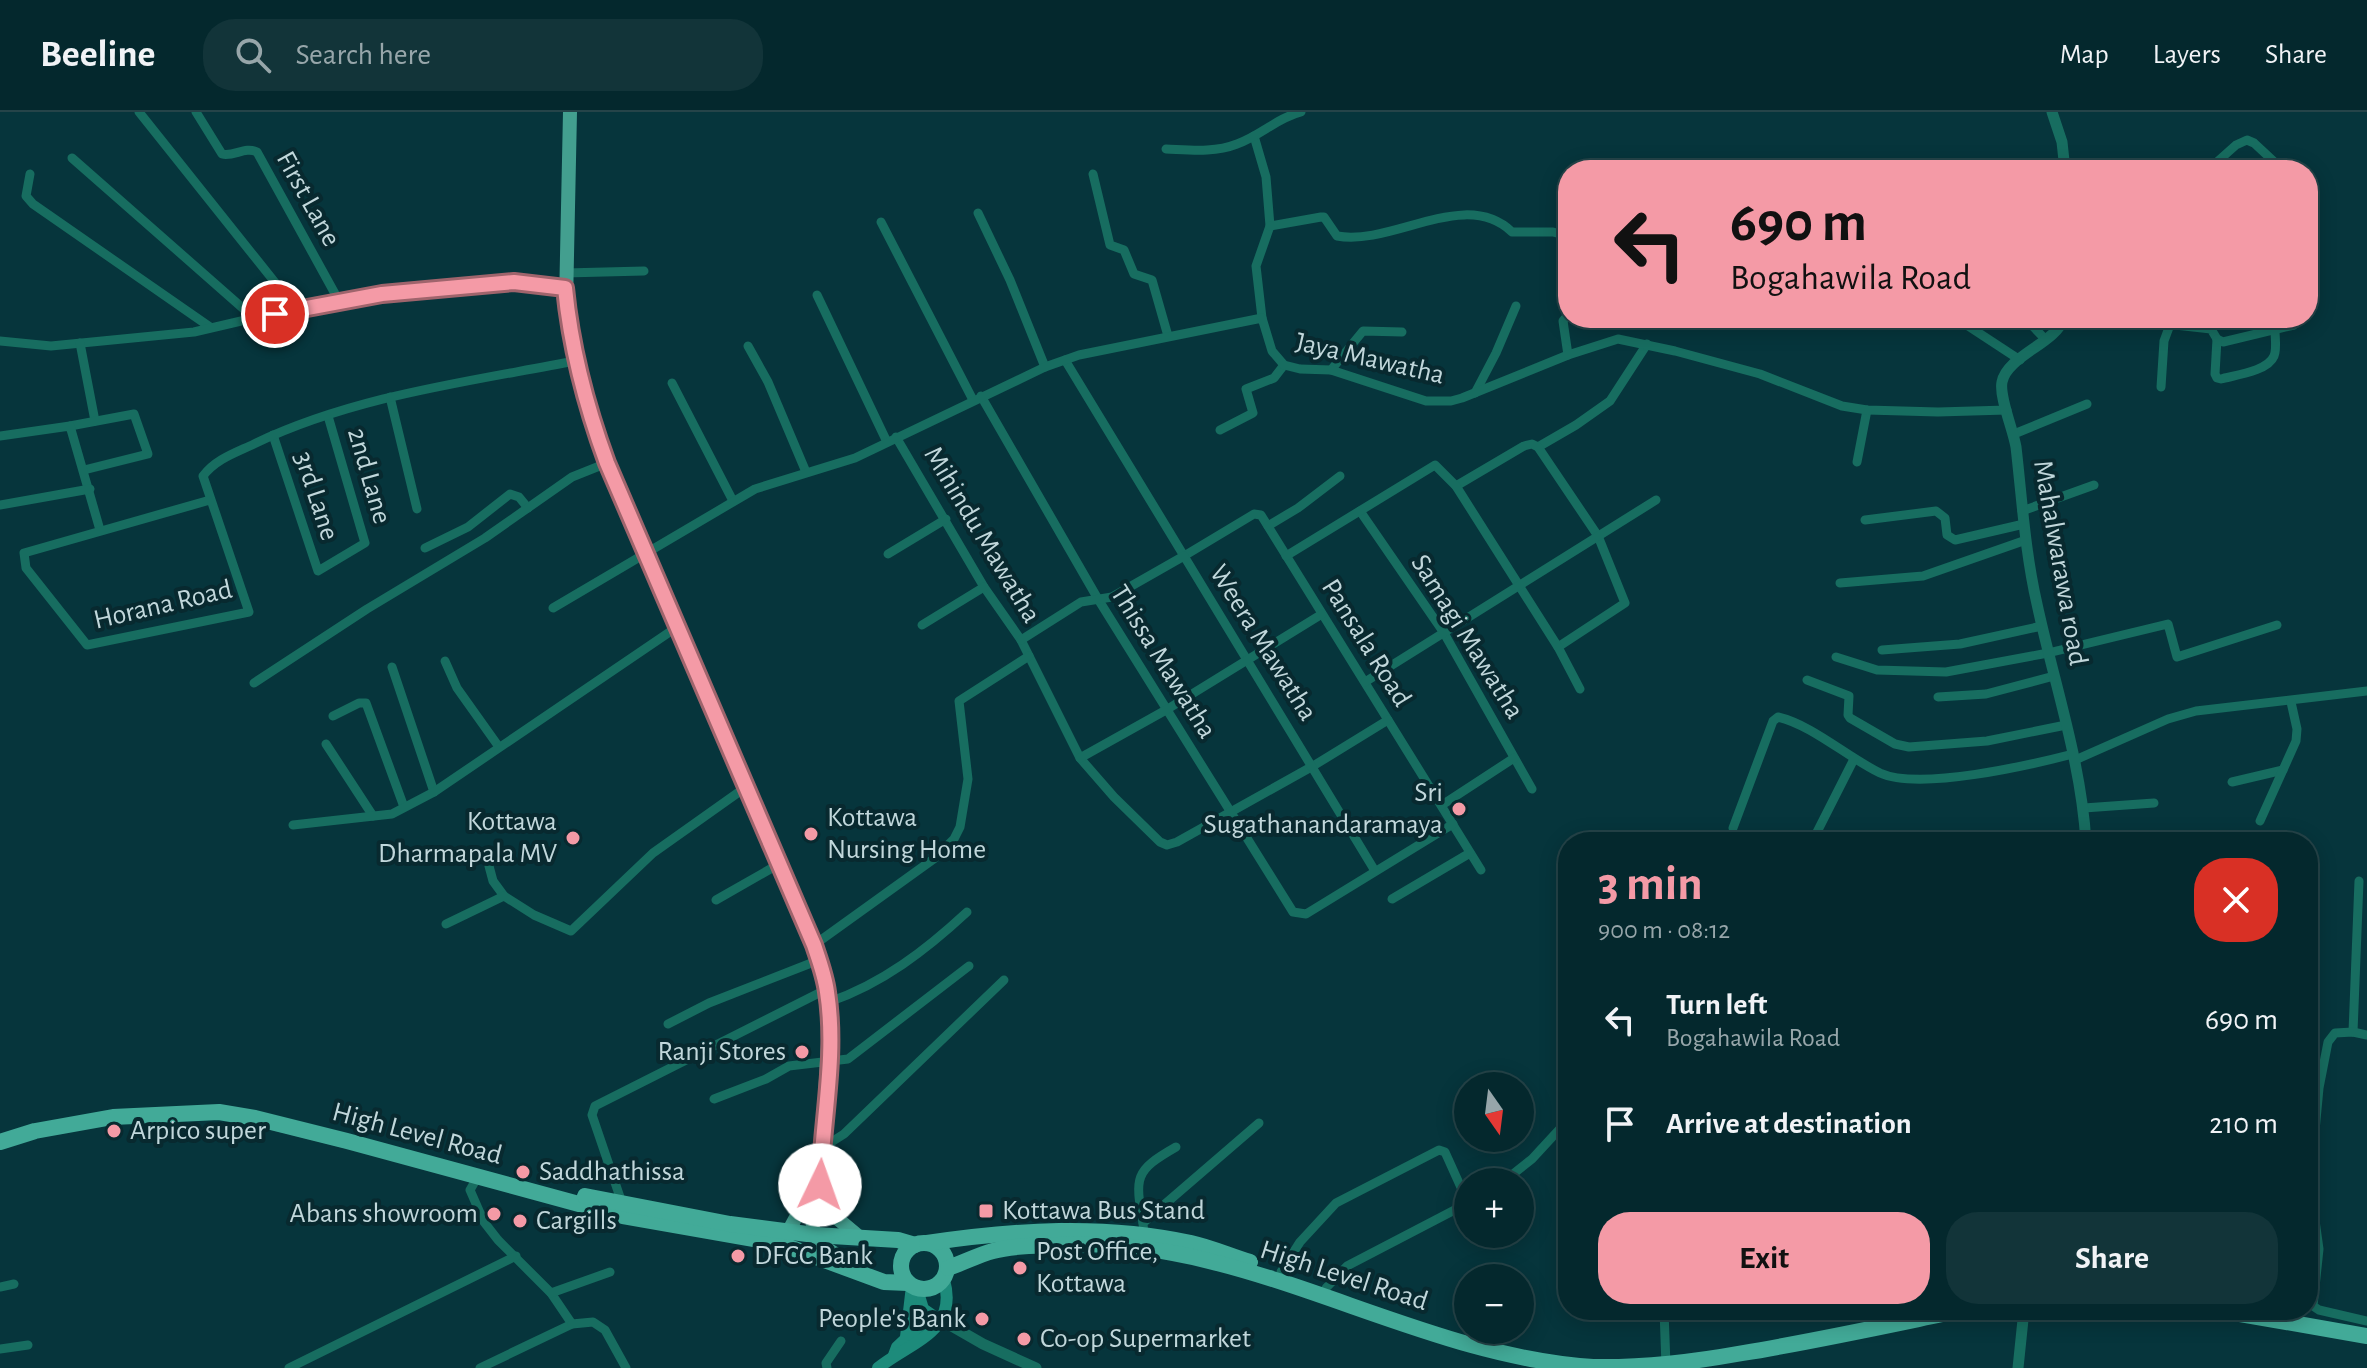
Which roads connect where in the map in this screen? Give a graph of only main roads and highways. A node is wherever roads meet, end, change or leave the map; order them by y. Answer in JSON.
{"nodes":[{"id":1,"x":570,"y":112,"type":"edge"},
{"id":2,"x":34,"y":1128,"type":"junction"},
{"id":3,"x":0,"y":1135,"type":"edge"},
{"id":4,"x":0,"y":1142,"type":"edge"},
{"id":5,"x":816,"y":1190,"type":"junction"},
{"id":6,"x":788,"y":1232,"type":"junction"},
{"id":7,"x":815,"y":1235,"type":"junction"},
{"id":8,"x":863,"y":1240,"type":"junction"},
{"id":9,"x":921,"y":1244,"type":"junction"},
{"id":10,"x":864,"y":1273,"type":"junction"},
{"id":11,"x":946,"y":1274,"type":"junction"},
{"id":12,"x":912,"y":1286,"type":"junction"},
{"id":13,"x":937,"y":1318,"type":"junction"},
{"id":14,"x":1879,"y":1320,"type":"edge"},
{"id":15,"x":1914,"y":1320,"type":"edge"},
{"id":16,"x":2275,"y":1320,"type":"edge"},
{"id":17,"x":2318,"y":1320,"type":"edge"},
{"id":18,"x":2367,"y":1328,"type":"edge"},
{"id":19,"x":2367,"y":1336,"type":"edge"},
{"id":20,"x":906,"y":1337,"type":"junction"},
{"id":21,"x":894,"y":1355,"type":"junction"},
{"id":22,"x":1665,"y":1363,"type":"edge"},
{"id":23,"x":878,"y":1368,"type":"edge"}],
"edges":[{"from":1,"to":5,"type":"main road"},
{"from":2,"to":3,"type":"highway","name":"High Level Road"},
{"from":2,"to":4,"type":"highway","name":"High Level Road"},
{"from":2,"to":6,"type":"highway","name":"High Level Road"},
{"from":2,"to":10,"type":"highway","name":"High Level Road"},
{"from":5,"to":6,"type":"main road"},
{"from":5,"to":7,"type":"main road"},
{"from":5,"to":8,"type":"main road"},
{"from":6,"to":7,"type":"highway","name":"High Level Road"},
{"from":7,"to":8,"type":"highway","name":"High Level Road"},
{"from":7,"to":10,"type":"main road"},
{"from":8,"to":9,"type":"highway","name":"High Level Road"},
{"from":9,"to":11,"type":"highway"},
{"from":9,"to":12,"type":"highway"},
{"from":9,"to":22,"type":"highway","name":"High Level Road"},
{"from":10,"to":12,"type":"highway","name":"High Level Road"},
{"from":11,"to":12,"type":"highway"},
{"from":11,"to":13,"type":"main road"},
{"from":11,"to":22,"type":"highway","name":"High Level Road"},
{"from":12,"to":13,"type":"main road"},
{"from":12,"to":20,"type":"main road"},
{"from":13,"to":20,"type":"main road"},
{"from":13,"to":21,"type":"main road"},
{"from":14,"to":22,"type":"highway","name":"High Level Road"},
{"from":15,"to":22,"type":"highway","name":"High Level Road"},
{"from":16,"to":19,"type":"highway"},
{"from":17,"to":18,"type":"highway"},
{"from":20,"to":21,"type":"main road"},
{"from":21,"to":23,"type":"main road"}]}
